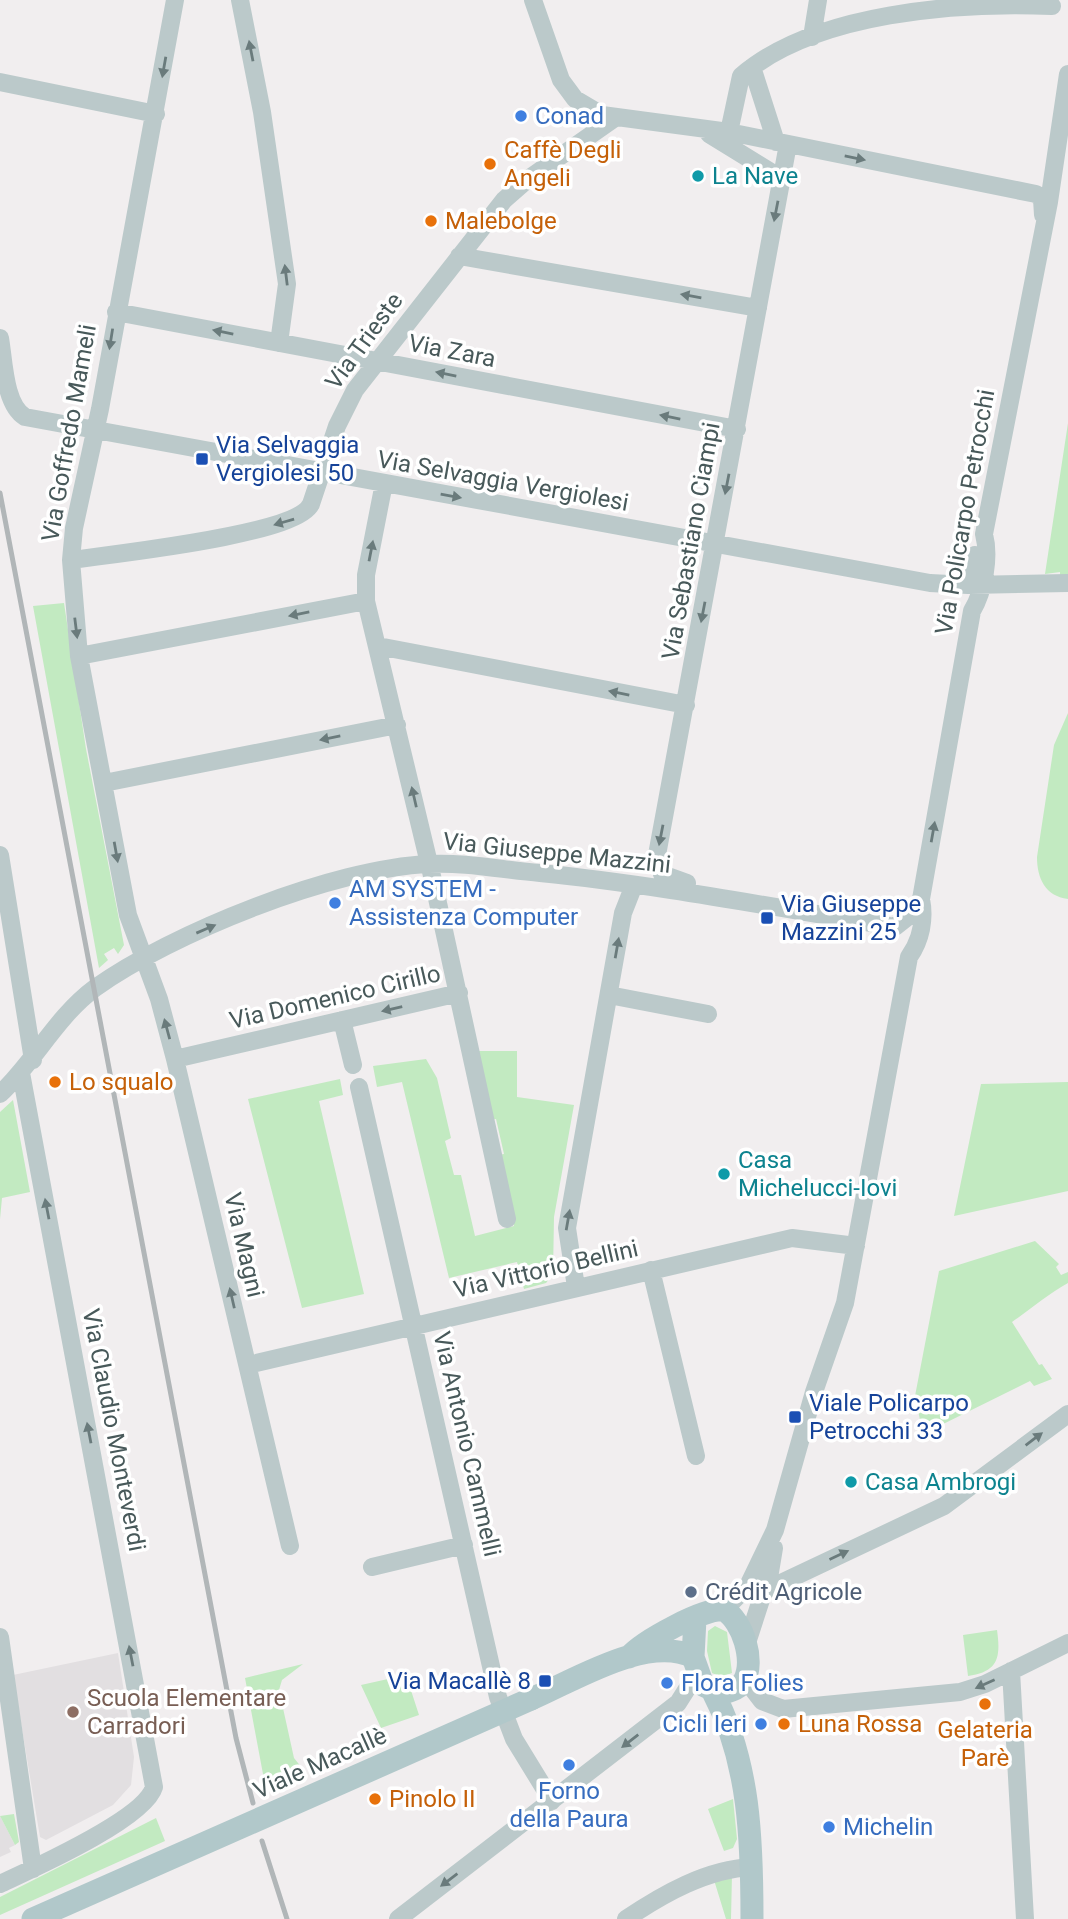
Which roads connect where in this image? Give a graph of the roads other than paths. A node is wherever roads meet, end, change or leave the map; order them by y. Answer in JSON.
{"nodes":[{"id":1,"x":175,"y":0,"type":"edge"},
{"id":2,"x":240,"y":0,"type":"edge"},
{"id":3,"x":533,"y":0,"type":"edge"},
{"id":4,"x":818,"y":0,"type":"edge"},
{"id":5,"x":959,"y":3,"type":"edge"},
{"id":6,"x":1052,"y":6,"type":"dead end"},
{"id":7,"x":812,"y":37,"type":"junction"},
{"id":8,"x":752,"y":67,"type":"junction"},
{"id":9,"x":1068,"y":74,"type":"edge"},
{"id":10,"x":0,"y":82,"type":"edge"},
{"id":11,"x":156,"y":114,"type":"junction"},
{"id":12,"x":615,"y":118,"type":"junction"},
{"id":13,"x":699,"y":129,"type":"junction"},
{"id":14,"x":729,"y":132,"type":"junction"},
{"id":15,"x":782,"y":143,"type":"junction"},
{"id":16,"x":1053,"y":174,"type":"junction"},
{"id":17,"x":782,"y":179,"type":"junction"},
{"id":18,"x":1036,"y":194,"type":"junction"},
{"id":19,"x":1043,"y":223,"type":"junction"},
{"id":20,"x":459,"y":256,"type":"junction"},
{"id":21,"x":758,"y":308,"type":"junction"},
{"id":22,"x":116,"y":312,"type":"junction"},
{"id":23,"x":0,"y":338,"type":"edge"},
{"id":24,"x":279,"y":343,"type":"junction"},
{"id":25,"x":376,"y":361,"type":"junction"},
{"id":26,"x":95,"y":429,"type":"junction"},
{"id":27,"x":737,"y":429,"type":"junction"},
{"id":28,"x":321,"y":472,"type":"junction"},
{"id":29,"x":384,"y":483,"type":"junction"},
{"id":30,"x":716,"y":545,"type":"junction"},
{"id":31,"x":71,"y":560,"type":"junction"},
{"id":32,"x":1061,"y":584,"type":"edge"},
{"id":33,"x":969,"y":585,"type":"junction"},
{"id":34,"x":366,"y":601,"type":"junction"},
{"id":35,"x":378,"y":646,"type":"junction"},
{"id":36,"x":79,"y":656,"type":"junction"},
{"id":37,"x":686,"y":705,"type":"junction"},
{"id":38,"x":397,"y":725,"type":"junction"},
{"id":39,"x":104,"y":783,"type":"junction"},
{"id":40,"x":0,"y":855,"type":"edge"},
{"id":41,"x":429,"y":863,"type":"junction"},
{"id":42,"x":634,"y":885,"type":"junction"},
{"id":43,"x":921,"y":899,"type":"junction"},
{"id":44,"x":728,"y":900,"type":"junction"},
{"id":45,"x":895,"y":927,"type":"junction"},
{"id":46,"x":144,"y":957,"type":"junction"},
{"id":47,"x":909,"y":957,"type":"junction"},
{"id":48,"x":459,"y":993,"type":"junction"},
{"id":49,"x":608,"y":995,"type":"junction"},
{"id":50,"x":25,"y":1010,"type":"junction"},
{"id":51,"x":709,"y":1014,"type":"dead end"},
{"id":52,"x":342,"y":1020,"type":"junction"},
{"id":53,"x":55,"y":1028,"type":"junction"},
{"id":54,"x":175,"y":1059,"type":"junction"},
{"id":55,"x":353,"y":1065,"type":"dead end"},
{"id":56,"x":27,"y":1067,"type":"junction"},
{"id":57,"x":359,"y":1087,"type":"dead end"},
{"id":58,"x":0,"y":1094,"type":"edge"},
{"id":59,"x":507,"y":1219,"type":"dead end"},
{"id":60,"x":856,"y":1246,"type":"junction"},
{"id":61,"x":651,"y":1270,"type":"junction"},
{"id":62,"x":576,"y":1287,"type":"junction"},
{"id":63,"x":415,"y":1326,"type":"junction"},
{"id":64,"x":248,"y":1364,"type":"junction"},
{"id":65,"x":1068,"y":1414,"type":"edge"},
{"id":66,"x":696,"y":1456,"type":"dead end"},
{"id":67,"x":775,"y":1530,"type":"junction"},
{"id":68,"x":290,"y":1545,"type":"dead end"},
{"id":69,"x":464,"y":1545,"type":"junction"},
{"id":70,"x":372,"y":1567,"type":"dead end"},
{"id":71,"x":764,"y":1591,"type":"junction"},
{"id":72,"x":724,"y":1610,"type":"junction"},
{"id":73,"x":695,"y":1619,"type":"junction"},
{"id":74,"x":0,"y":1637,"type":"edge"},
{"id":75,"x":1068,"y":1643,"type":"edge"},
{"id":76,"x":746,"y":1646,"type":"junction"},
{"id":77,"x":629,"y":1657,"type":"junction"},
{"id":78,"x":695,"y":1665,"type":"junction"},
{"id":79,"x":1010,"y":1671,"type":"junction"},
{"id":80,"x":731,"y":1687,"type":"junction"},
{"id":81,"x":552,"y":1801,"type":"junction"},
{"id":82,"x":752,"y":1867,"type":"junction"},
{"id":83,"x":33,"y":1869,"type":"junction"},
{"id":84,"x":0,"y":1884,"type":"edge"},
{"id":85,"x":33,"y":1919,"type":"edge"},
{"id":86,"x":398,"y":1919,"type":"edge"},
{"id":87,"x":626,"y":1919,"type":"edge"},
{"id":88,"x":752,"y":1919,"type":"edge"},
{"id":89,"x":1025,"y":1919,"type":"edge"}],
"edges":[{"from":1,"to":11,"type":"street","name":"Via Goffredo Mameli","one_way":true},
{"from":24,"to":2,"type":"street","one_way":true},
{"from":3,"to":12,"type":"street"},
{"from":4,"to":7,"type":"street"},
{"from":5,"to":6,"type":"street"},
{"from":5,"to":7,"type":"street"},
{"from":7,"to":8,"type":"street"},
{"from":8,"to":14,"type":"street"},
{"from":8,"to":15,"type":"street"},
{"from":9,"to":16,"type":"street","name":"Via Policarpo Petrocchi"},
{"from":10,"to":11,"type":"street"},
{"from":11,"to":22,"type":"street","name":"Via Goffredo Mameli"},
{"from":12,"to":13,"type":"street"},
{"from":12,"to":20,"type":"street","name":"Via Trieste"},
{"from":13,"to":14,"type":"street"},
{"from":13,"to":17,"type":"street"},
{"from":14,"to":15,"type":"street"},
{"from":15,"to":17,"type":"street","name":"Via Sebastiano Ciampi"},
{"from":15,"to":18,"type":"street","one_way":true},
{"from":16,"to":18,"type":"street"},
{"from":16,"to":19,"type":"street","name":"Via Policarpo Petrocchi"},
{"from":17,"to":21,"type":"street","name":"Via Sebastiano Ciampi","one_way":true},
{"from":18,"to":19,"type":"street"},
{"from":19,"to":33,"type":"street","name":"Via Policarpo Petrocchi"},
{"from":21,"to":20,"type":"street","one_way":true},
{"from":20,"to":25,"type":"street","name":"Via Trieste"},
{"from":21,"to":27,"type":"street","name":"Via Sebastiano Ciampi"},
{"from":24,"to":22,"type":"street","name":"Via Zara","one_way":true},
{"from":22,"to":26,"type":"street","name":"Via Goffredo Mameli","one_way":true},
{"from":23,"to":26,"type":"street","name":"Via Selvaggia Vergiolesi"},
{"from":24,"to":25,"type":"street","name":"Via Zara"},
{"from":27,"to":25,"type":"street","name":"Via Zara","one_way":true},
{"from":25,"to":28,"type":"street","name":"Via Trieste"},
{"from":26,"to":28,"type":"street","name":"Via Selvaggia Vergiolesi"},
{"from":26,"to":31,"type":"street","name":"Via Goffredo Mameli"},
{"from":27,"to":30,"type":"street","name":"Via Sebastiano Ciampi","one_way":true},
{"from":28,"to":29,"type":"street","name":"Via Selvaggia Vergiolesi"},
{"from":28,"to":31,"type":"street","name":"Via Trieste","one_way":true},
{"from":29,"to":30,"type":"street","name":"Via Selvaggia Vergiolesi","one_way":true},
{"from":34,"to":29,"type":"street","name":"Via Domenico Cirillo","one_way":true},
{"from":30,"to":33,"type":"street","name":"Via Selvaggia Vergiolesi"},
{"from":30,"to":37,"type":"street","name":"Via Sebastiano Ciampi","one_way":true},
{"from":31,"to":36,"type":"street","name":"Via Goffredo Mameli","one_way":true},
{"from":32,"to":33,"type":"street","name":"Via Selvaggia Vergiolesi"},
{"from":43,"to":33,"type":"street","name":"Via Policarpo Petrocchi","one_way":true},
{"from":34,"to":35,"type":"street","name":"Via Domenico Cirillo"},
{"from":34,"to":36,"type":"street","one_way":true},
{"from":37,"to":35,"type":"street","one_way":true},
{"from":35,"to":38,"type":"street","name":"Via Domenico Cirillo"},
{"from":36,"to":39,"type":"street","name":"Via Goffredo Mameli"},
{"from":37,"to":44,"type":"street","name":"Via Sebastiano Ciampi","one_way":true},
{"from":38,"to":39,"type":"street","one_way":true},
{"from":41,"to":38,"type":"street","name":"Via Domenico Cirillo","one_way":true},
{"from":39,"to":46,"type":"street","name":"Via Goffredo Mameli","one_way":true},
{"from":40,"to":50,"type":"street","name":"Via Claudio Monteverdi"},
{"from":41,"to":42,"type":"street","name":"Via Giuseppe Mazzini"},
{"from":46,"to":41,"type":"street","name":"Via Giuseppe Mazzini","one_way":true},
{"from":41,"to":48,"type":"street","name":"Via Domenico Cirillo"},
{"from":42,"to":44,"type":"street","name":"Via Giuseppe Mazzini"},
{"from":49,"to":42,"type":"street","one_way":true},
{"from":43,"to":45,"type":"street"},
{"from":43,"to":47,"type":"street","name":"Via Policarpo Petrocchi"},
{"from":44,"to":45,"type":"street","name":"Via Giuseppe Mazzini"},
{"from":45,"to":47,"type":"street"},
{"from":46,"to":53,"type":"street","name":"Via Giuseppe Mazzini"},
{"from":54,"to":46,"type":"street","name":"Via Magni","one_way":true},
{"from":47,"to":60,"type":"street","name":"Via Policarpo Petrocchi"},
{"from":48,"to":52,"type":"street","name":"Via Domenico Cirillo","one_way":true},
{"from":48,"to":59,"type":"street"},
{"from":49,"to":51,"type":"street"},
{"from":62,"to":49,"type":"street","one_way":true},
{"from":50,"to":53,"type":"street"},
{"from":50,"to":56,"type":"street","name":"Via Claudio Monteverdi"},
{"from":52,"to":54,"type":"street","name":"Via Domenico Cirillo"},
{"from":52,"to":55,"type":"street"},
{"from":53,"to":56,"type":"street","name":"Via Giuseppe Mazzini"},
{"from":64,"to":54,"type":"street","name":"Via Magni","one_way":true},
{"from":56,"to":58,"type":"street","name":"Via Giuseppe Mazzini"},
{"from":83,"to":56,"type":"street","name":"Via Claudio Monteverdi","one_way":true},
{"from":57,"to":63,"type":"street","name":"Via Antonio Cammelli"},
{"from":60,"to":61,"type":"street","name":"Via Vittorio Bellini"},
{"from":60,"to":67,"type":"street","name":"Via Policarpo Petrocchi"},
{"from":61,"to":62,"type":"street","name":"Via Vittorio Bellini"},
{"from":61,"to":66,"type":"street"},
{"from":62,"to":63,"type":"street","name":"Via Vittorio Bellini"},
{"from":63,"to":64,"type":"street","name":"Via Vittorio Bellini"},
{"from":63,"to":69,"type":"street","name":"Via Antonio Cammelli"},
{"from":64,"to":68,"type":"street","name":"Via Magni"},
{"from":71,"to":65,"type":"street","one_way":true},
{"from":67,"to":71,"type":"street"},
{"from":67,"to":72,"type":"street"},
{"from":69,"to":70,"type":"street"},
{"from":69,"to":81,"type":"street","name":"Via Antonio Cammelli"},
{"from":71,"to":76,"type":"street"},
{"from":72,"to":73,"type":"main road","name":"Viale Macallè"},
{"from":72,"to":76,"type":"main road"},
{"from":73,"to":77,"type":"main road","name":"Viale Macallè"},
{"from":73,"to":78,"type":"main road"},
{"from":74,"to":83,"type":"street"},
{"from":75,"to":79,"type":"street"},
{"from":76,"to":80,"type":"main road"},
{"from":77,"to":78,"type":"main road","name":"Viale Macallè"},
{"from":77,"to":85,"type":"main road","name":"Viale Macallè","bridge":true},
{"from":78,"to":80,"type":"main road"},
{"from":78,"to":81,"type":"street","one_way":true},
{"from":79,"to":80,"type":"street","one_way":true},
{"from":79,"to":89,"type":"street"},
{"from":80,"to":82,"type":"main road"},
{"from":81,"to":86,"type":"street","one_way":true},
{"from":82,"to":87,"type":"street"},
{"from":82,"to":88,"type":"main road"},
{"from":83,"to":84,"type":"street"}]}
